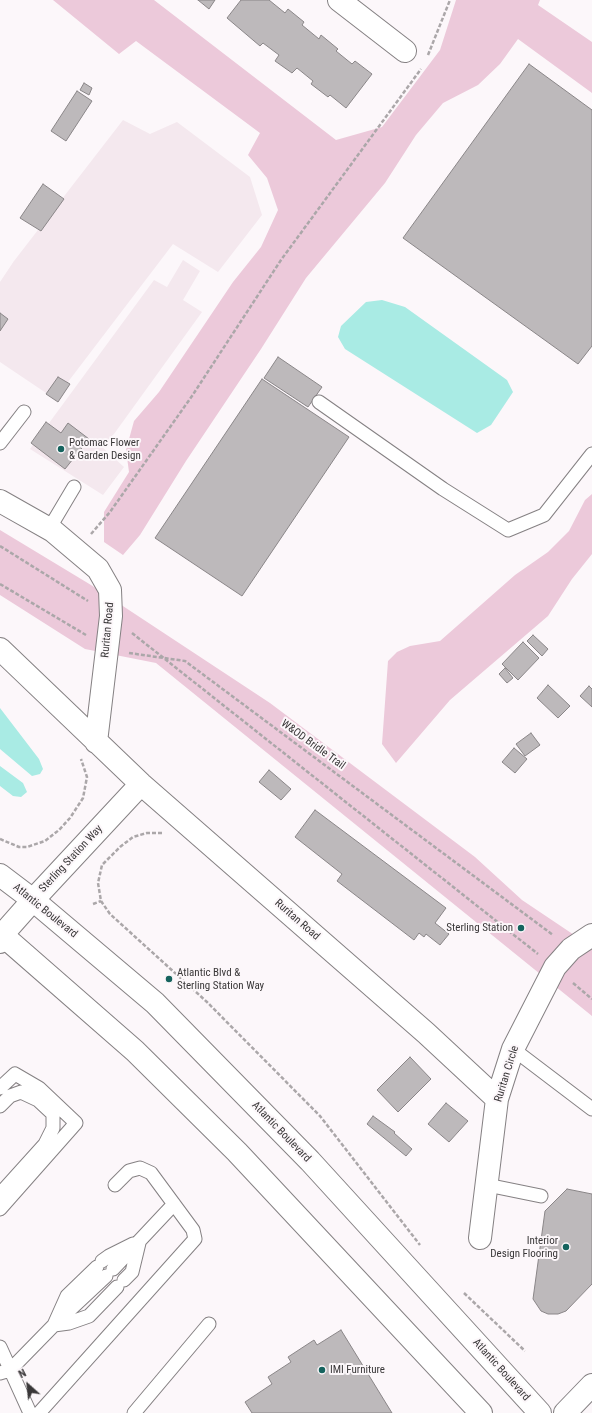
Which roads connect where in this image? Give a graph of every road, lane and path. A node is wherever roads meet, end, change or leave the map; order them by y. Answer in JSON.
{"nodes":[{"id":1,"x":339,"y":0,"type":"edge"},
{"id":2,"x":450,"y":0,"type":"edge"},
{"id":3,"x":405,"y":51,"type":"dead end"},
{"id":4,"x":426,"y":60,"type":"dead end"},
{"id":5,"x":423,"y":66,"type":"dead end"},
{"id":6,"x":319,"y":402,"type":"dead end"},
{"id":7,"x":24,"y":412,"type":"dead end"},
{"id":8,"x":0,"y":444,"type":"edge"},
{"id":9,"x":592,"y":454,"type":"edge"},
{"id":10,"x":74,"y":487,"type":"dead end"},
{"id":11,"x":0,"y":501,"type":"edge"},
{"id":12,"x":49,"y":529,"type":"junction"},
{"id":13,"x":0,"y":546,"type":"edge"},
{"id":14,"x":76,"y":551,"type":"junction"},
{"id":15,"x":0,"y":584,"type":"edge"},
{"id":16,"x":111,"y":616,"type":"junction"},
{"id":17,"x":107,"y":646,"type":"junction"},
{"id":18,"x":0,"y":649,"type":"edge"},
{"id":19,"x":163,"y":658,"type":"junction"},
{"id":20,"x":96,"y":742,"type":"junction"},
{"id":21,"x":141,"y":784,"type":"junction"},
{"id":22,"x":171,"y":808,"type":"junction"},
{"id":23,"x":0,"y":839,"type":"edge"},
{"id":24,"x":0,"y":874,"type":"edge"},
{"id":25,"x":33,"y":900,"type":"junction"},
{"id":26,"x":101,"y":901,"type":"junction"},
{"id":27,"x":94,"y":904,"type":"dead end"},
{"id":28,"x":592,"y":935,"type":"edge"},
{"id":29,"x":1,"y":937,"type":"edge"},
{"id":30,"x":571,"y":949,"type":"junction"},
{"id":31,"x":555,"y":967,"type":"junction"},
{"id":32,"x":592,"y":999,"type":"edge"},
{"id":33,"x":513,"y":1049,"type":"junction"},
{"id":34,"x":0,"y":1088,"type":"edge"},
{"id":35,"x":497,"y":1099,"type":"junction"},
{"id":36,"x":0,"y":1106,"type":"edge"},
{"id":37,"x":592,"y":1109,"type":"edge"},
{"id":38,"x":115,"y":1185,"type":"dead end"},
{"id":39,"x":487,"y":1185,"type":"junction"},
{"id":40,"x":0,"y":1194,"type":"edge"},
{"id":41,"x":541,"y":1196,"type":"dead end"},
{"id":42,"x":174,"y":1204,"type":"junction"},
{"id":43,"x":0,"y":1209,"type":"edge"},
{"id":44,"x":480,"y":1238,"type":"dead end"},
{"id":45,"x":140,"y":1241,"type":"junction"},
{"id":46,"x":424,"y":1248,"type":"dead end"},
{"id":47,"x":462,"y":1290,"type":"dead end"},
{"id":48,"x":209,"y":1324,"type":"dead end"},
{"id":49,"x":54,"y":1325,"type":"junction"},
{"id":50,"x":0,"y":1347,"type":"edge"},
{"id":51,"x":525,"y":1351,"type":"dead end"},
{"id":52,"x":5,"y":1372,"type":"edge"},
{"id":53,"x":592,"y":1385,"type":"edge"},
{"id":54,"x":30,"y":1413,"type":"edge"},
{"id":55,"x":39,"y":1413,"type":"edge"},
{"id":56,"x":134,"y":1413,"type":"edge"},
{"id":57,"x":481,"y":1413,"type":"edge"},
{"id":58,"x":540,"y":1413,"type":"edge"},
{"id":59,"x":565,"y":1413,"type":"edge"}],
"edges":[{"from":1,"to":3,"type":"street"},
{"from":2,"to":4,"type":"path"},
{"from":5,"to":14,"type":"path"},
{"from":6,"to":9,"type":"lane"},
{"from":7,"to":8,"type":"lane"},
{"from":10,"to":12,"type":"lane"},
{"from":11,"to":12,"type":"street","name":"Ruritan Road"},
{"from":12,"to":14,"type":"street","name":"Ruritan Road"},
{"from":13,"to":16,"type":"path"},
{"from":14,"to":16,"type":"street","name":"Ruritan Road"},
{"from":15,"to":17,"type":"path","name":"W&OD Bridle Trail"},
{"from":16,"to":17,"type":"street","name":"Ruritan Road"},
{"from":16,"to":19,"type":"path"},
{"from":17,"to":19,"type":"path","name":"W&OD Bridle Trail"},
{"from":17,"to":20,"type":"street","name":"Ruritan Road"},
{"from":18,"to":20,"type":"street","name":"Ruritan Road"},
{"from":19,"to":30,"type":"path","name":"W&OD Bridle Trail"},
{"from":19,"to":31,"type":"path"},
{"from":20,"to":21,"type":"street","name":"Ruritan Road"},
{"from":20,"to":23,"type":"path"},
{"from":21,"to":22,"type":"street","name":"Ruritan Road"},
{"from":21,"to":25,"type":"street","name":"Sterling Station Way"},
{"from":22,"to":26,"type":"path"},
{"from":22,"to":35,"type":"street","name":"Ruritan Road"},
{"from":24,"to":25,"type":"street","name":"Atlantic Boulevard"},
{"from":25,"to":29,"type":"street","name":"Sterling Station Way"},
{"from":25,"to":58,"type":"street","name":"Atlantic Boulevard"},
{"from":26,"to":27,"type":"path"},
{"from":26,"to":46,"type":"path"},
{"from":28,"to":30,"type":"street","name":"Ruritan Circle"},
{"from":29,"to":57,"type":"street"},
{"from":30,"to":31,"type":"street","name":"Ruritan Circle"},
{"from":31,"to":32,"type":"path"},
{"from":31,"to":33,"type":"street","name":"Ruritan Circle"},
{"from":33,"to":35,"type":"street","name":"Ruritan Circle"},
{"from":33,"to":37,"type":"lane"},
{"from":34,"to":43,"type":"lane"},
{"from":35,"to":39,"type":"street","name":"Ruritan Circle"},
{"from":36,"to":40,"type":"lane"},
{"from":38,"to":42,"type":"lane"},
{"from":39,"to":41,"type":"lane"},
{"from":39,"to":44,"type":"street","name":"Ruritan Circle"},
{"from":42,"to":45,"type":"lane"},
{"from":42,"to":55,"type":"lane"},
{"from":45,"to":49,"type":"lane"},
{"from":45,"to":49,"type":"lane"},
{"from":47,"to":51,"type":"path"},
{"from":48,"to":56,"type":"lane"},
{"from":49,"to":52,"type":"lane"},
{"from":50,"to":52,"type":"lane"},
{"from":52,"to":54,"type":"lane"},
{"from":53,"to":59,"type":"street"}]}
